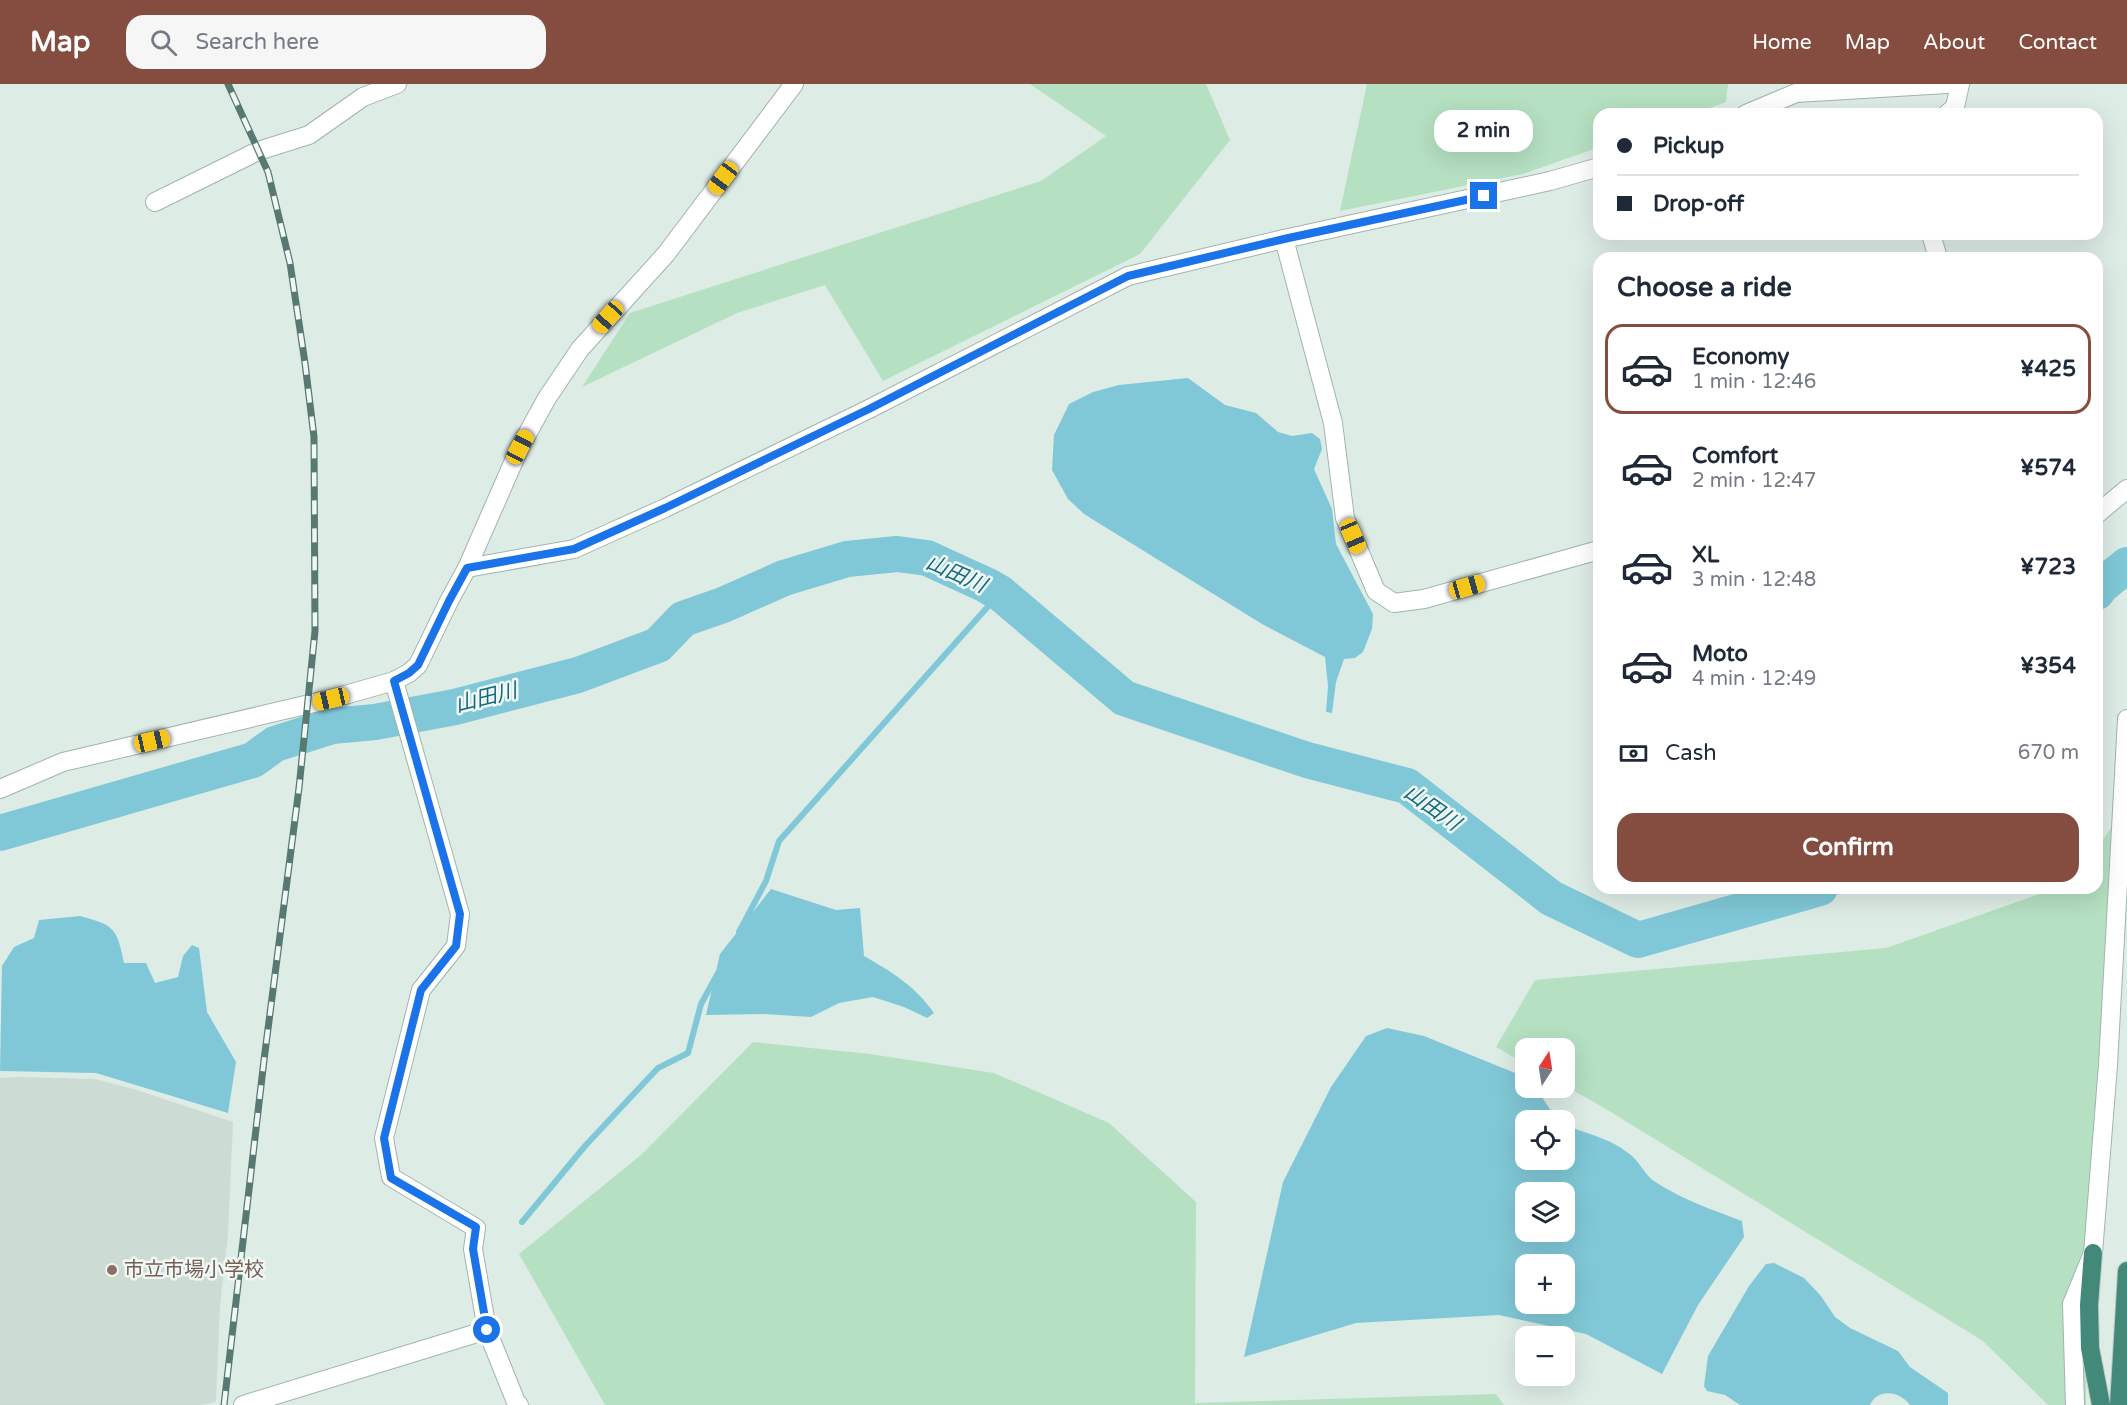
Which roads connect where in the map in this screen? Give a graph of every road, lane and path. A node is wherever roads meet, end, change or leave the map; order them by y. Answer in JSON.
{"nodes":[{"id":1,"x":397,"y":84,"type":"edge"},
{"id":2,"x":794,"y":84,"type":"edge"},
{"id":3,"x":1947,"y":84,"type":"edge"},
{"id":4,"x":1960,"y":84,"type":"edge"},
{"id":5,"x":1760,"y":108,"type":"edge"},
{"id":6,"x":1954,"y":108,"type":"edge"},
{"id":7,"x":1593,"y":169,"type":"edge"},
{"id":8,"x":154,"y":202,"type":"dead end"},
{"id":9,"x":1284,"y":239,"type":"junction"},
{"id":10,"x":2127,"y":489,"type":"edge"},
{"id":11,"x":2103,"y":509,"type":"edge"},
{"id":12,"x":1593,"y":552,"type":"edge"},
{"id":13,"x":467,"y":568,"type":"junction"},
{"id":14,"x":394,"y":681,"type":"junction"},
{"id":15,"x":2127,"y":719,"type":"edge"},
{"id":16,"x":0,"y":789,"type":"edge"},
{"id":17,"x":2092,"y":1253,"type":"junction"},
{"id":18,"x":2127,"y":1271,"type":"edge"},
{"id":19,"x":487,"y":1330,"type":"junction"},
{"id":20,"x":243,"y":1405,"type":"edge"},
{"id":21,"x":519,"y":1405,"type":"edge"},
{"id":22,"x":2075,"y":1405,"type":"edge"},
{"id":23,"x":2101,"y":1405,"type":"edge"},
{"id":24,"x":2119,"y":1405,"type":"edge"}],
"edges":[{"from":1,"to":8,"type":"street"},
{"from":2,"to":13,"type":"street"},
{"from":3,"to":5,"type":"street"},
{"from":4,"to":6,"type":"street"},
{"from":7,"to":9,"type":"street"},
{"from":9,"to":12,"type":"street"},
{"from":9,"to":13,"type":"street"},
{"from":10,"to":11,"type":"street"},
{"from":13,"to":14,"type":"street"},
{"from":14,"to":16,"type":"street"},
{"from":14,"to":19,"type":"street"},
{"from":15,"to":17,"type":"street"},
{"from":17,"to":22,"type":"street"},
{"from":17,"to":23,"type":"highway"},
{"from":18,"to":24,"type":"highway"},
{"from":19,"to":20,"type":"street"},
{"from":19,"to":21,"type":"street"}]}
